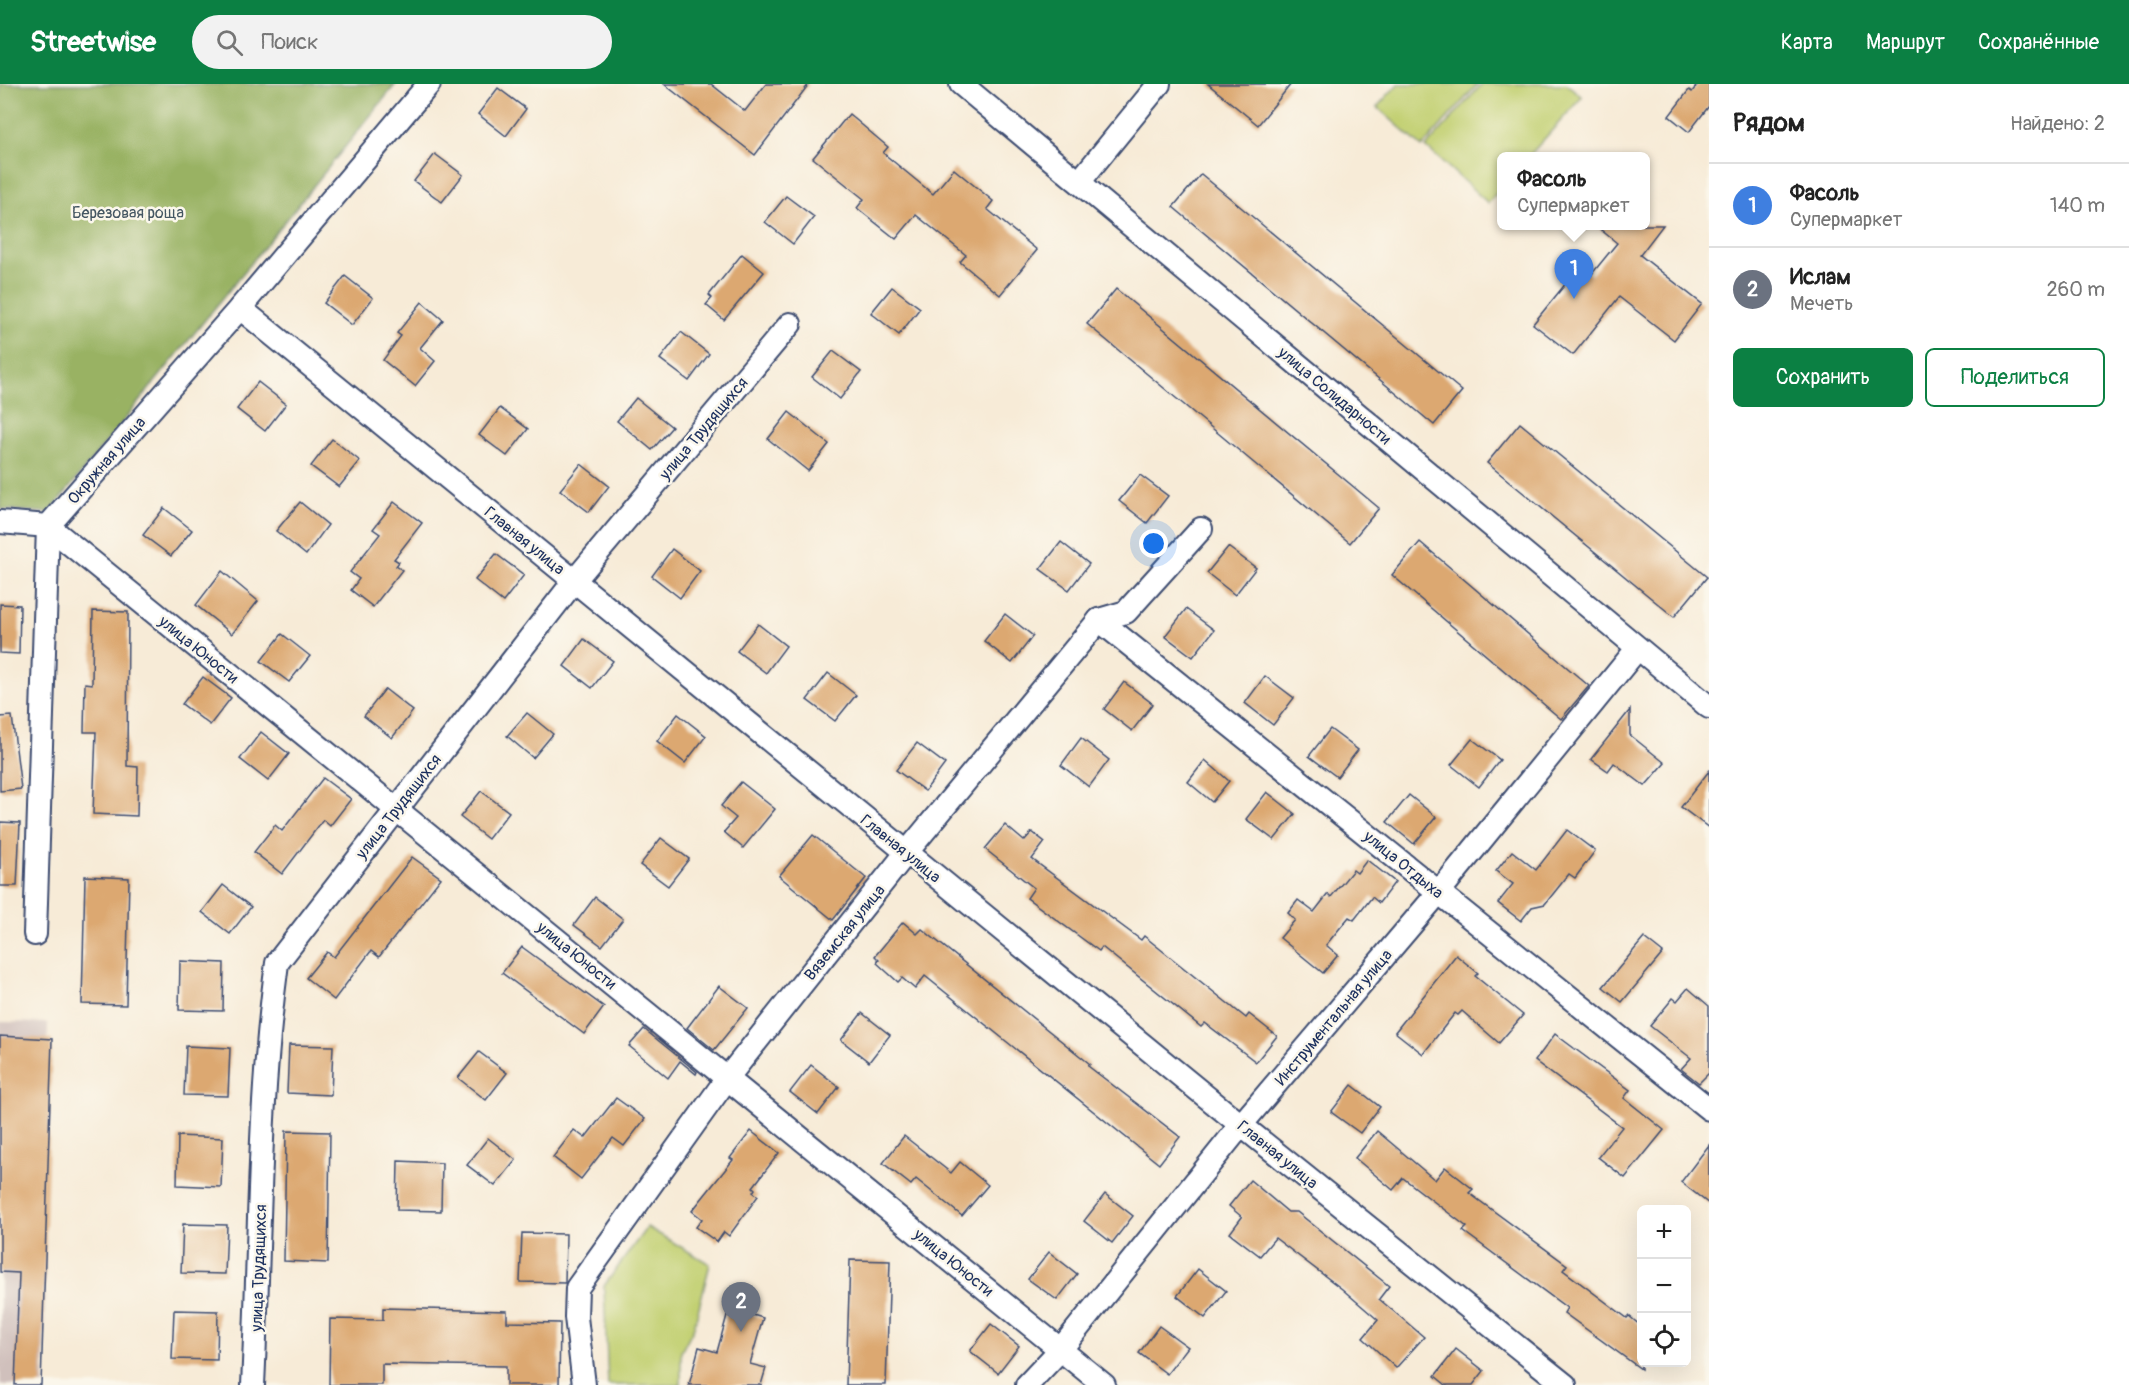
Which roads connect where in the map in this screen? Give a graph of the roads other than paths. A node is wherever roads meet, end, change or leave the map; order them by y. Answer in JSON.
{"nodes":[{"id":1,"x":429,"y":84,"type":"edge"},
{"id":2,"x":961,"y":84,"type":"edge"},
{"id":3,"x":1159,"y":84,"type":"edge"},
{"id":4,"x":1080,"y":181,"type":"junction"},
{"id":5,"x":240,"y":308,"type":"junction"},
{"id":6,"x":790,"y":324,"type":"dead end"},
{"id":7,"x":0,"y":522,"type":"edge"},
{"id":8,"x":48,"y":526,"type":"junction"},
{"id":9,"x":1201,"y":529,"type":"dead end"},
{"id":10,"x":575,"y":580,"type":"junction"},
{"id":11,"x":1099,"y":620,"type":"junction"},
{"id":12,"x":1637,"y":649,"type":"junction"},
{"id":13,"x":1709,"y":707,"type":"edge"},
{"id":14,"x":396,"y":808,"type":"junction"},
{"id":15,"x":907,"y":852,"type":"junction"},
{"id":16,"x":1438,"y":892,"type":"junction"},
{"id":17,"x":35,"y":934,"type":"dead end"},
{"id":18,"x":728,"y":1077,"type":"junction"},
{"id":19,"x":1709,"y":1109,"type":"edge"},
{"id":20,"x":1241,"y":1125,"type":"junction"},
{"id":21,"x":1061,"y":1349,"type":"junction"},
{"id":22,"x":253,"y":1385,"type":"edge"},
{"id":23,"x":584,"y":1385,"type":"edge"},
{"id":24,"x":1027,"y":1385,"type":"edge"},
{"id":25,"x":1104,"y":1385,"type":"edge"},
{"id":26,"x":1565,"y":1385,"type":"edge"}],
"edges":[{"from":1,"to":5,"type":"street","name":"Окружная улица"},
{"from":2,"to":4,"type":"street","name":"улица Солидарности"},
{"from":3,"to":4,"type":"street"},
{"from":4,"to":12,"type":"street","name":"улица Солидарности"},
{"from":5,"to":8,"type":"street","name":"Окружная улица"},
{"from":5,"to":10,"type":"street","name":"Главная улица"},
{"from":6,"to":10,"type":"street","name":"улица Трудящихся"},
{"from":7,"to":8,"type":"street"},
{"from":8,"to":14,"type":"street","name":"улица Юности"},
{"from":8,"to":17,"type":"street"},
{"from":9,"to":11,"type":"street"},
{"from":10,"to":14,"type":"street","name":"улица Трудящихся"},
{"from":10,"to":15,"type":"street","name":"Главная улица"},
{"from":11,"to":15,"type":"street","name":"Вяземская улица"},
{"from":11,"to":16,"type":"street","name":"улица Отдыха"},
{"from":12,"to":13,"type":"street","name":"улица Солидарности"},
{"from":12,"to":16,"type":"street","name":"Инструментальная улица"},
{"from":14,"to":18,"type":"street","name":"улица Юности"},
{"from":14,"to":22,"type":"street","name":"улица Трудящихся"},
{"from":15,"to":18,"type":"street","name":"Вяземская улица"},
{"from":15,"to":20,"type":"street","name":"Главная улица"},
{"from":16,"to":19,"type":"street","name":"улица Отдыха"},
{"from":16,"to":20,"type":"street","name":"Инструментальная улица"},
{"from":18,"to":21,"type":"street","name":"улица Юности"},
{"from":18,"to":23,"type":"street","name":"Вяземская улица"},
{"from":20,"to":21,"type":"street","name":"Инструментальная улица"},
{"from":20,"to":26,"type":"street","name":"Главная улица"},
{"from":21,"to":24,"type":"street","name":"Инструментальная улица"},
{"from":21,"to":25,"type":"street","name":"улица Юности"}]}
